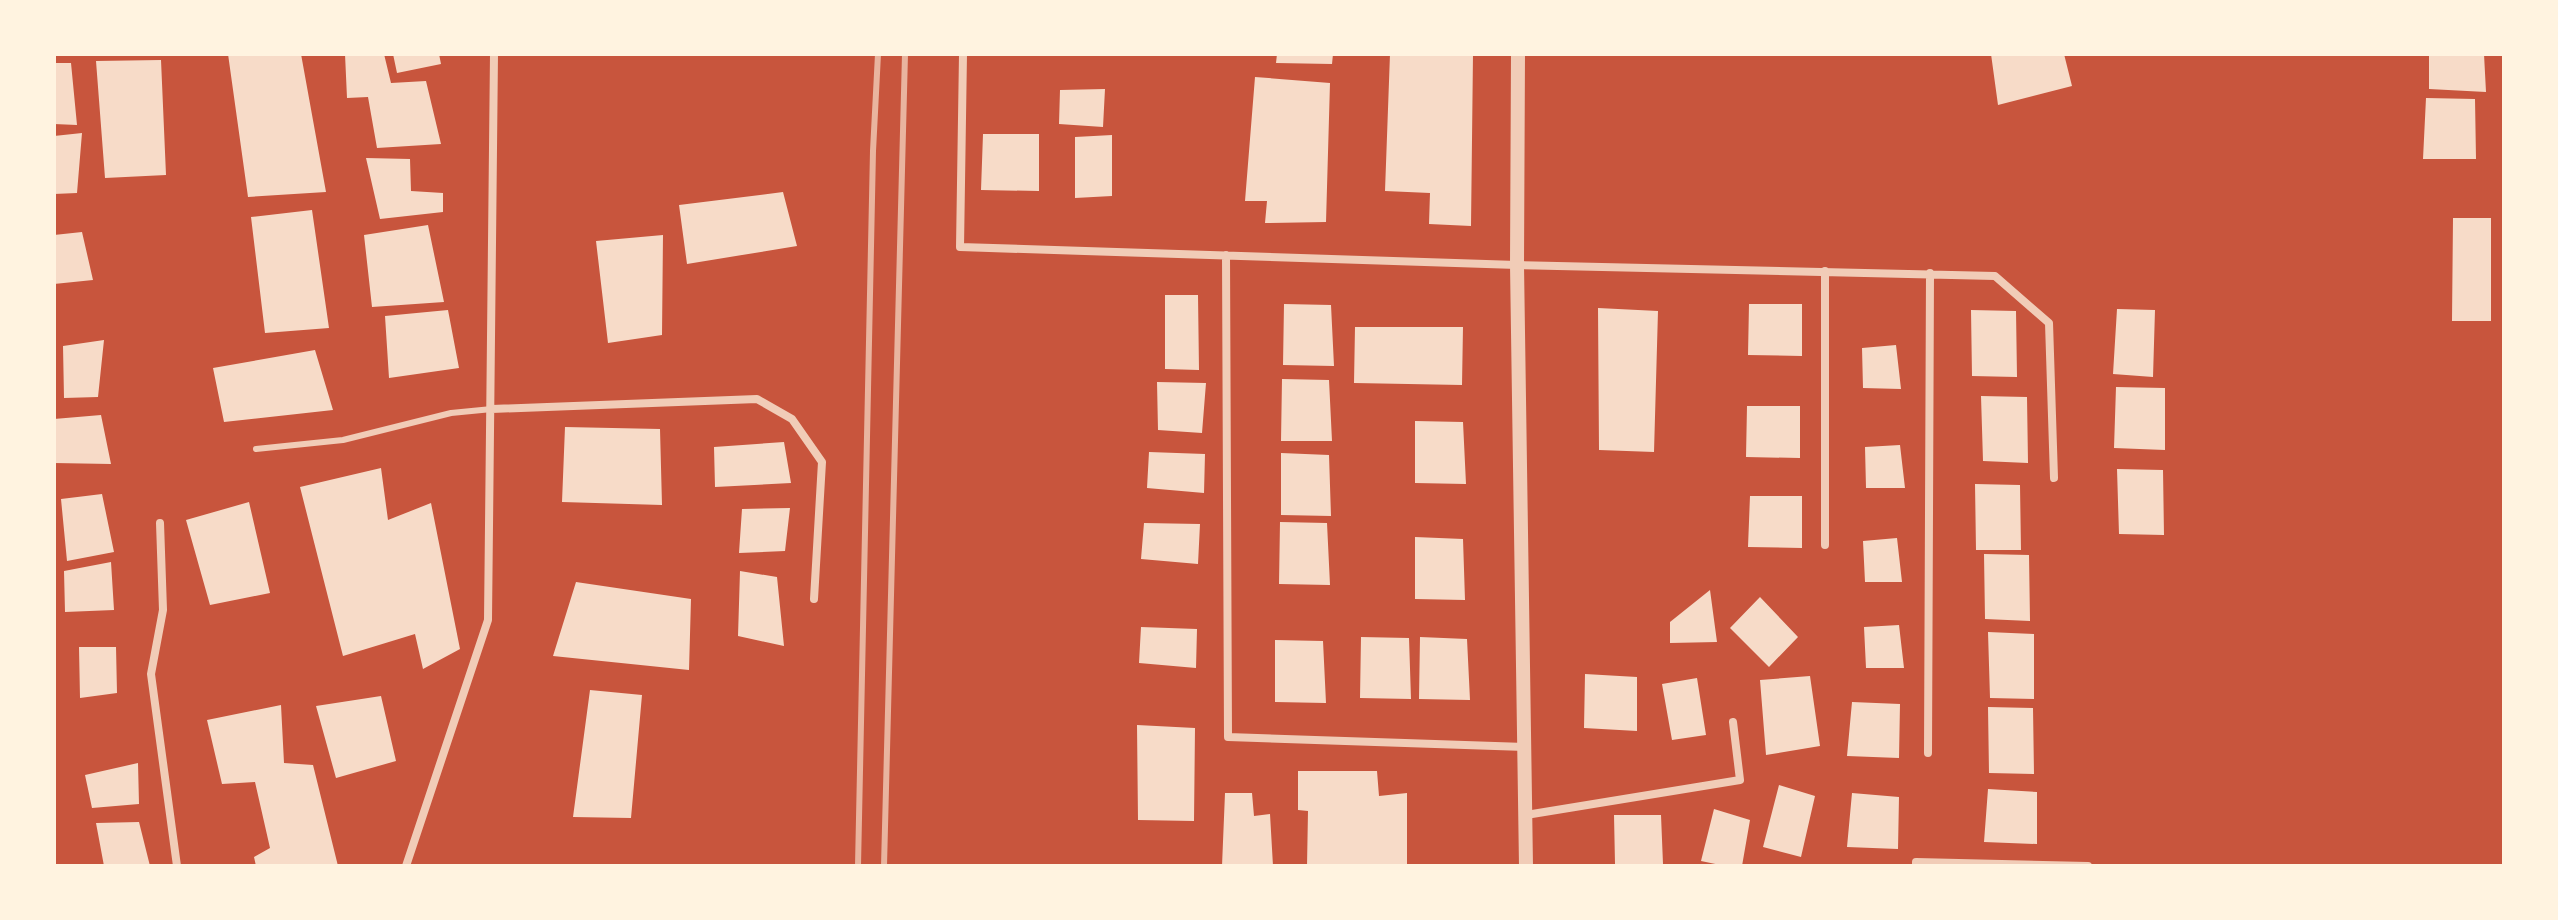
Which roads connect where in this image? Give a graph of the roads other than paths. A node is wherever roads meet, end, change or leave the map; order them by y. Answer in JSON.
{"nodes":[{"id":1,"x":494,"y":54,"type":"edge"},
{"id":2,"x":963,"y":54,"type":"edge"},
{"id":3,"x":1518,"y":54,"type":"edge"},
{"id":4,"x":1226,"y":255,"type":"junction"},
{"id":5,"x":1517,"y":265,"type":"junction"},
{"id":6,"x":1825,"y":271,"type":"junction"},
{"id":7,"x":1930,"y":273,"type":"junction"},
{"id":8,"x":492,"y":409,"type":"junction"},
{"id":9,"x":256,"y":449,"type":"dead end"},
{"id":10,"x":2054,"y":478,"type":"dead end"},
{"id":11,"x":160,"y":523,"type":"dead end"},
{"id":12,"x":1825,"y":545,"type":"dead end"},
{"id":13,"x":814,"y":599,"type":"dead end"},
{"id":14,"x":1733,"y":722,"type":"dead end"},
{"id":15,"x":1525,"y":747,"type":"junction"},
{"id":16,"x":1928,"y":753,"type":"dead end"},
{"id":17,"x":1526,"y":815,"type":"junction"},
{"id":18,"x":177,"y":866,"type":"edge"},
{"id":19,"x":406,"y":866,"type":"edge"},
{"id":20,"x":1526,"y":866,"type":"edge"},
{"id":21,"x":1916,"y":866,"type":"edge"},
{"id":22,"x":2088,"y":866,"type":"edge"}],
"edges":[{"from":1,"to":8,"type":"street"},
{"from":2,"to":4,"type":"street"},
{"from":3,"to":5,"type":"street"},
{"from":4,"to":5,"type":"street"},
{"from":4,"to":15,"type":"street"},
{"from":5,"to":6,"type":"street"},
{"from":5,"to":15,"type":"street"},
{"from":6,"to":7,"type":"street"},
{"from":6,"to":12,"type":"street"},
{"from":7,"to":10,"type":"street"},
{"from":7,"to":16,"type":"street"},
{"from":8,"to":9,"type":"lane"},
{"from":8,"to":13,"type":"street"},
{"from":8,"to":19,"type":"street"},
{"from":11,"to":18,"type":"street"},
{"from":14,"to":17,"type":"street"},
{"from":15,"to":17,"type":"street"},
{"from":17,"to":20,"type":"street"},
{"from":21,"to":22,"type":"street"}]}
